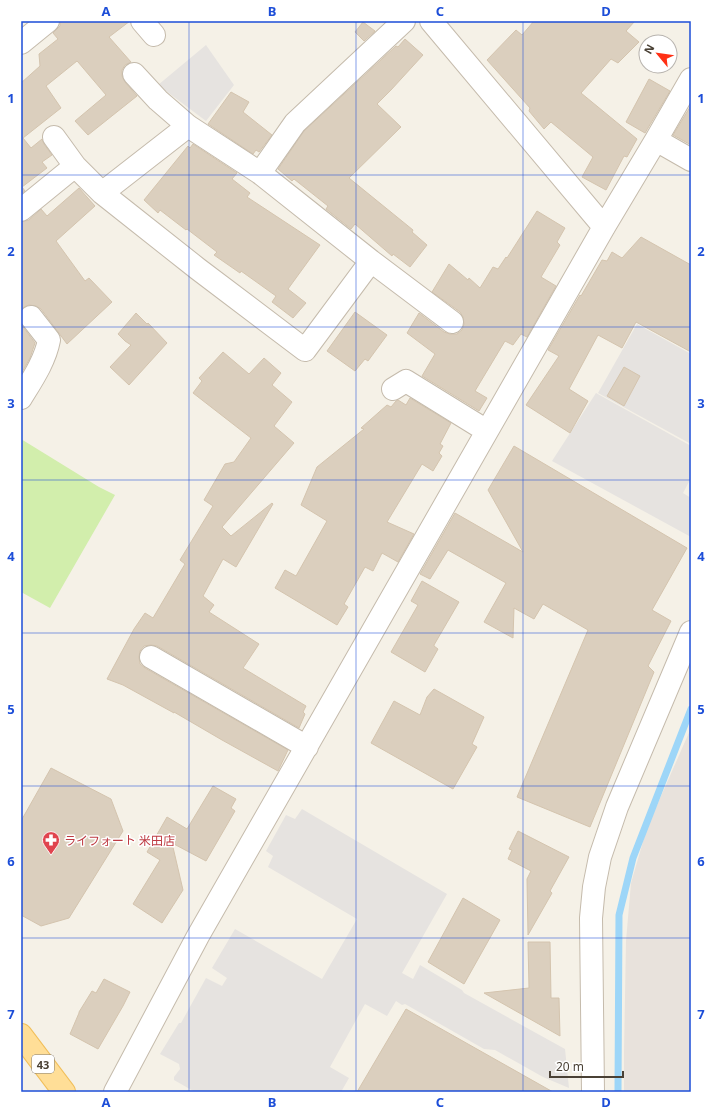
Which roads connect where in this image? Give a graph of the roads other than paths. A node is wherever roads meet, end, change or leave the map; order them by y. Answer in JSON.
{"nodes":[{"id":1,"x":48,"y":21,"type":"edge"},
{"id":2,"x":404,"y":21,"type":"edge"},
{"id":3,"x":432,"y":21,"type":"edge"},
{"id":4,"x":21,"y":43,"type":"edge"},
{"id":5,"x":134,"y":74,"type":"dead end"},
{"id":6,"x":691,"y":79,"type":"edge"},
{"id":7,"x":188,"y":126,"type":"junction"},
{"id":8,"x":54,"y":136,"type":"dead end"},
{"id":9,"x":656,"y":140,"type":"junction"},
{"id":10,"x":691,"y":160,"type":"edge"},
{"id":11,"x":75,"y":166,"type":"junction"},
{"id":12,"x":260,"y":173,"type":"junction"},
{"id":13,"x":102,"y":193,"type":"junction"},
{"id":14,"x":21,"y":210,"type":"edge"},
{"id":15,"x":604,"y":227,"type":"junction"},
{"id":16,"x":371,"y":261,"type":"junction"},
{"id":17,"x":31,"y":317,"type":"dead end"},
{"id":18,"x":452,"y":322,"type":"dead end"},
{"id":19,"x":27,"y":375,"type":"edge"},
{"id":20,"x":393,"y":389,"type":"dead end"},
{"id":21,"x":21,"y":398,"type":"edge"},
{"id":22,"x":488,"y":431,"type":"junction"},
{"id":23,"x":691,"y":632,"type":"edge"},
{"id":24,"x":151,"y":657,"type":"dead end"},
{"id":25,"x":307,"y":747,"type":"junction"},
{"id":26,"x":21,"y":1036,"type":"edge"},
{"id":27,"x":64,"y":1092,"type":"edge"},
{"id":28,"x":115,"y":1092,"type":"edge"},
{"id":29,"x":593,"y":1092,"type":"edge"}],
"edges":[{"from":1,"to":4,"type":"street"},
{"from":2,"to":12,"type":"street"},
{"from":3,"to":15,"type":"street"},
{"from":5,"to":7,"type":"street"},
{"from":6,"to":9,"type":"street"},
{"from":7,"to":12,"type":"street"},
{"from":7,"to":13,"type":"street"},
{"from":8,"to":11,"type":"street"},
{"from":9,"to":10,"type":"street"},
{"from":9,"to":15,"type":"street"},
{"from":11,"to":13,"type":"street"},
{"from":11,"to":14,"type":"street"},
{"from":12,"to":16,"type":"street"},
{"from":13,"to":16,"type":"street"},
{"from":15,"to":22,"type":"street"},
{"from":16,"to":18,"type":"street"},
{"from":17,"to":19,"type":"street"},
{"from":19,"to":21,"type":"street"},
{"from":20,"to":22,"type":"street"},
{"from":22,"to":25,"type":"street"},
{"from":23,"to":29,"type":"street"},
{"from":24,"to":25,"type":"street"},
{"from":25,"to":28,"type":"street"},
{"from":26,"to":27,"type":"main road","number":"43"}]}
